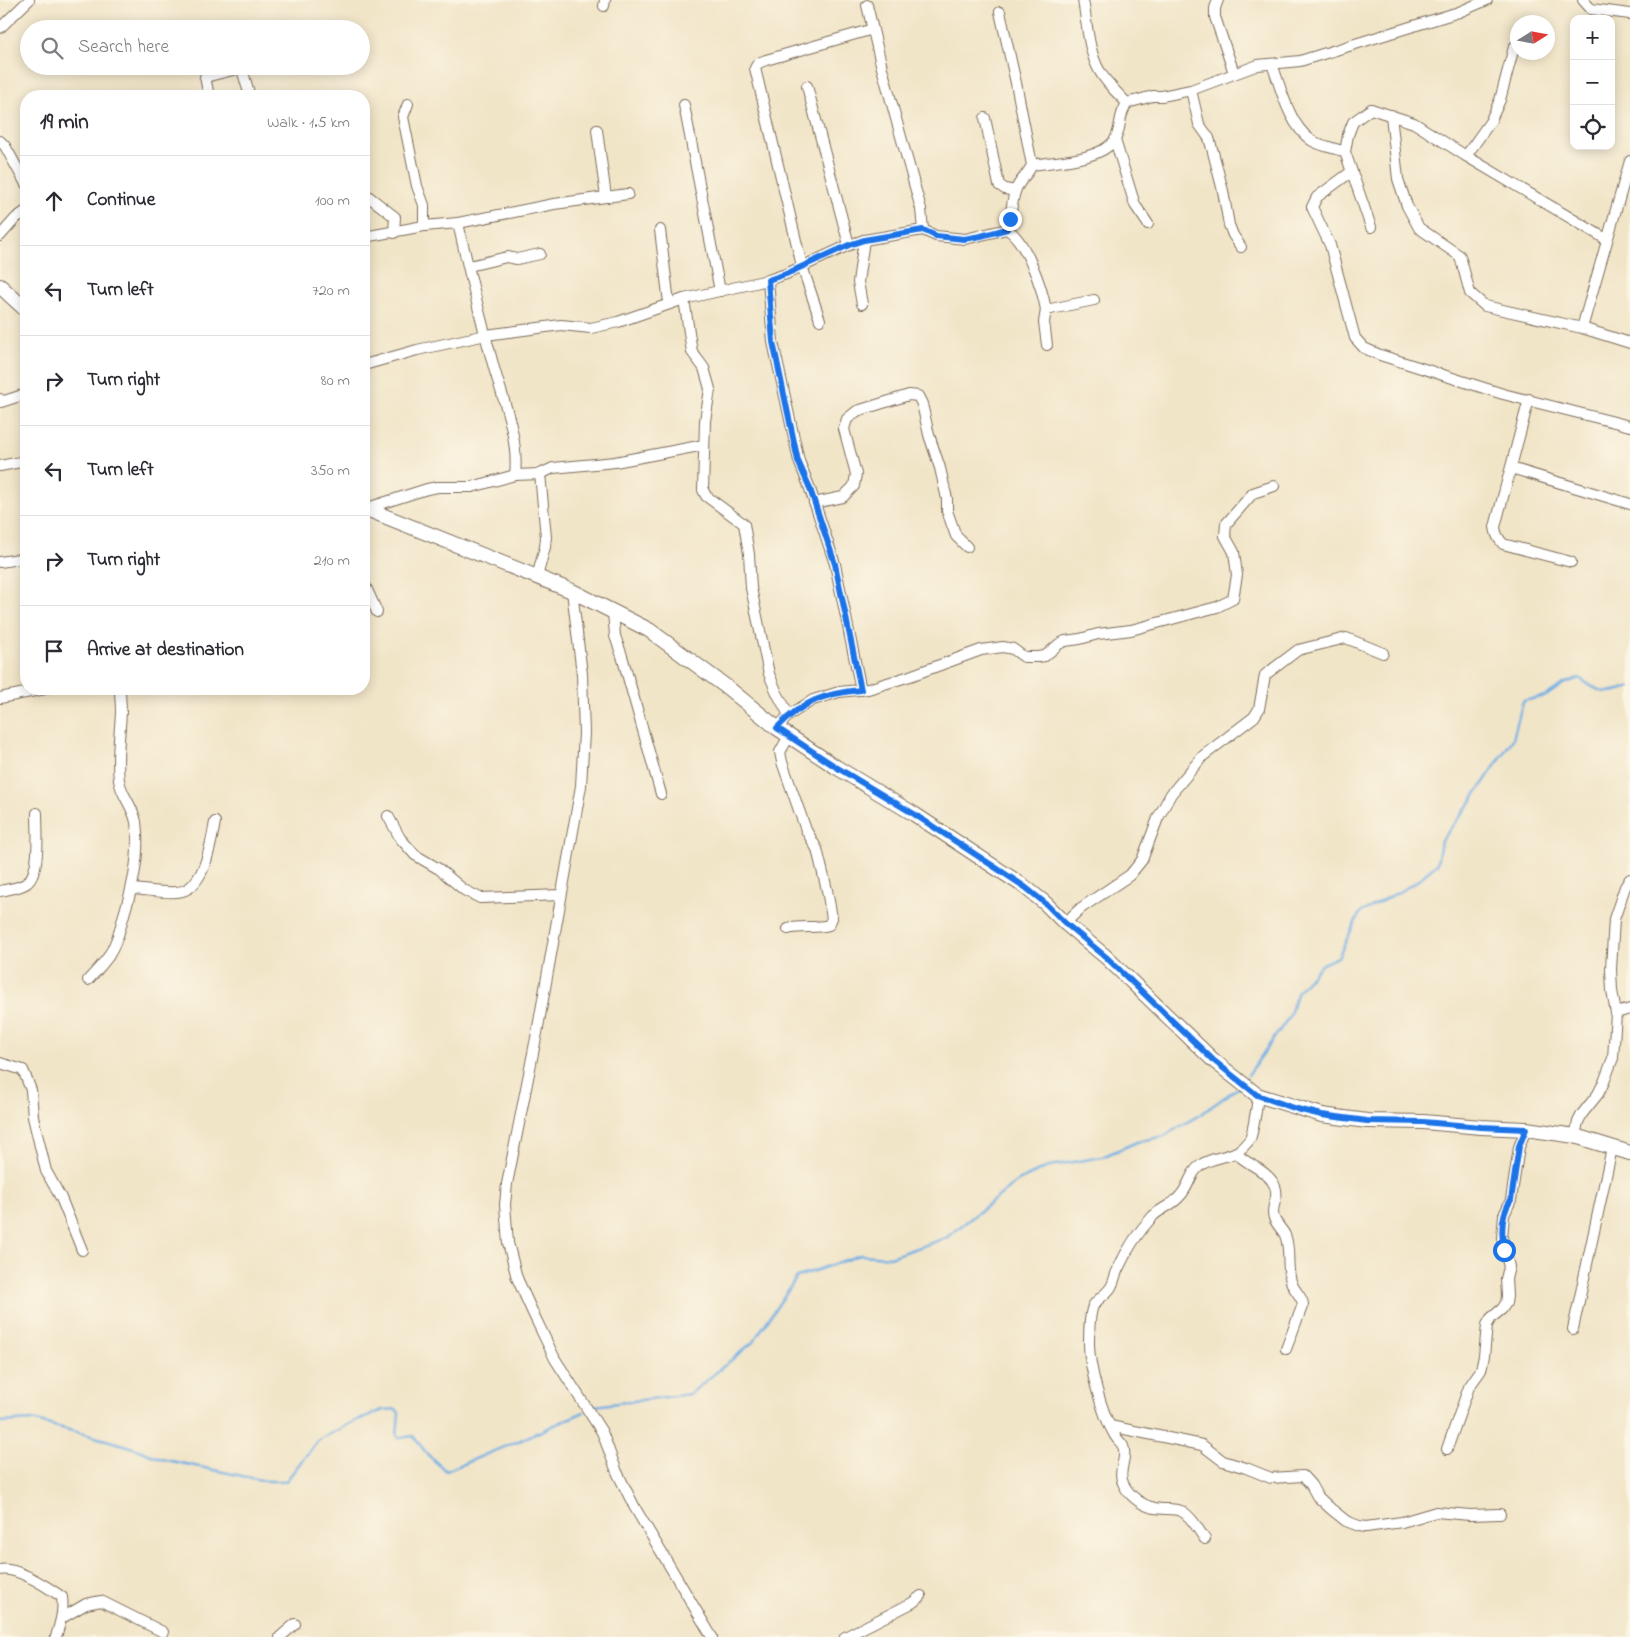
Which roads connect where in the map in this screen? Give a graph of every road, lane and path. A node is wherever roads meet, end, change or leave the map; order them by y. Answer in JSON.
{"nodes":[{"id":1,"x":29,"y":0,"type":"edge"},
{"id":2,"x":1083,"y":0,"type":"edge"},
{"id":3,"x":1218,"y":0,"type":"edge"},
{"id":4,"x":1487,"y":0,"type":"edge"},
{"id":5,"x":1583,"y":0,"type":"edge"},
{"id":6,"x":867,"y":5,"type":"dead end"},
{"id":7,"x":1000,"y":12,"type":"dead end"},
{"id":8,"x":1630,"y":14,"type":"edge"},
{"id":9,"x":0,"y":28,"type":"edge"},
{"id":10,"x":873,"y":29,"type":"junction"},
{"id":11,"x":1511,"y":60,"type":"edge"},
{"id":12,"x":1272,"y":64,"type":"junction"},
{"id":13,"x":1234,"y":73,"type":"junction"},
{"id":14,"x":211,"y":75,"type":"edge"},
{"id":15,"x":243,"y":75,"type":"edge"},
{"id":16,"x":808,"y":86,"type":"dead end"},
{"id":17,"x":207,"y":90,"type":"edge"},
{"id":18,"x":248,"y":90,"type":"edge"},
{"id":19,"x":1191,"y":90,"type":"junction"},
{"id":20,"x":408,"y":104,"type":"dead end"},
{"id":21,"x":1127,"y":104,"type":"junction"},
{"id":22,"x":684,"y":105,"type":"dead end"},
{"id":23,"x":1391,"y":115,"type":"junction"},
{"id":24,"x":985,"y":118,"type":"dead end"},
{"id":25,"x":597,"y":130,"type":"dead end"},
{"id":26,"x":1114,"y":140,"type":"junction"},
{"id":27,"x":0,"y":141,"type":"edge"},
{"id":28,"x":1345,"y":152,"type":"junction"},
{"id":29,"x":1466,"y":156,"type":"junction"},
{"id":30,"x":1630,"y":161,"type":"edge"},
{"id":31,"x":1032,"y":165,"type":"junction"},
{"id":32,"x":1351,"y":172,"type":"junction"},
{"id":33,"x":20,"y":174,"type":"edge"},
{"id":34,"x":1015,"y":191,"type":"junction"},
{"id":35,"x":628,"y":194,"type":"dead end"},
{"id":36,"x":606,"y":197,"type":"junction"},
{"id":37,"x":370,"y":198,"type":"edge"},
{"id":38,"x":20,"y":215,"type":"edge"},
{"id":39,"x":458,"y":223,"type":"junction"},
{"id":40,"x":1148,"y":224,"type":"dead end"},
{"id":41,"x":424,"y":226,"type":"junction"},
{"id":42,"x":1372,"y":227,"type":"dead end"},
{"id":43,"x":1007,"y":229,"type":"junction"},
{"id":44,"x":660,"y":230,"type":"dead end"},
{"id":45,"x":923,"y":230,"type":"junction"},
{"id":46,"x":394,"y":233,"type":"junction"},
{"id":47,"x":0,"y":236,"type":"edge"},
{"id":48,"x":370,"y":236,"type":"edge"},
{"id":49,"x":1606,"y":239,"type":"junction"},
{"id":50,"x":864,"y":240,"type":"junction"},
{"id":51,"x":849,"y":245,"type":"junction"},
{"id":52,"x":1241,"y":247,"type":"dead end"},
{"id":53,"x":540,"y":254,"type":"dead end"},
{"id":54,"x":469,"y":266,"type":"junction"},
{"id":55,"x":802,"y":266,"type":"junction"},
{"id":56,"x":768,"y":280,"type":"junction"},
{"id":57,"x":0,"y":286,"type":"edge"},
{"id":58,"x":720,"y":291,"type":"junction"},
{"id":59,"x":684,"y":299,"type":"junction"},
{"id":60,"x":1094,"y":300,"type":"dead end"},
{"id":61,"x":670,"y":303,"type":"junction"},
{"id":62,"x":20,"y":304,"type":"edge"},
{"id":63,"x":862,"y":304,"type":"dead end"},
{"id":64,"x":1046,"y":310,"type":"junction"},
{"id":65,"x":820,"y":320,"type":"dead end"},
{"id":66,"x":1582,"y":328,"type":"junction"},
{"id":67,"x":486,"y":335,"type":"junction"},
{"id":68,"x":1630,"y":343,"type":"edge"},
{"id":69,"x":1047,"y":345,"type":"dead end"},
{"id":70,"x":370,"y":363,"type":"edge"},
{"id":71,"x":20,"y":396,"type":"edge"},
{"id":72,"x":1529,"y":400,"type":"junction"},
{"id":73,"x":0,"y":401,"type":"edge"},
{"id":74,"x":1630,"y":426,"type":"edge"},
{"id":75,"x":704,"y":445,"type":"junction"},
{"id":76,"x":20,"y":462,"type":"edge"},
{"id":77,"x":0,"y":466,"type":"edge"},
{"id":78,"x":1511,"y":468,"type":"junction"},
{"id":79,"x":540,"y":474,"type":"junction"},
{"id":80,"x":515,"y":475,"type":"junction"},
{"id":81,"x":1274,"y":486,"type":"dead end"},
{"id":82,"x":814,"y":503,"type":"junction"},
{"id":83,"x":1630,"y":504,"type":"edge"},
{"id":84,"x":370,"y":506,"type":"edge"},
{"id":85,"x":370,"y":510,"type":"edge"},
{"id":86,"x":967,"y":547,"type":"dead end"},
{"id":87,"x":20,"y":559,"type":"edge"},
{"id":88,"x":0,"y":562,"type":"edge"},
{"id":89,"x":1571,"y":562,"type":"dead end"},
{"id":90,"x":536,"y":577,"type":"junction"},
{"id":91,"x":572,"y":591,"type":"junction"},
{"id":92,"x":370,"y":596,"type":"edge"},
{"id":93,"x":377,"y":612,"type":"dead end"},
{"id":94,"x":613,"y":612,"type":"junction"},
{"id":95,"x":1383,"y":653,"type":"dead end"},
{"id":96,"x":861,"y":690,"type":"junction"},
{"id":97,"x":20,"y":694,"type":"edge"},
{"id":98,"x":120,"y":695,"type":"edge"},
{"id":99,"x":0,"y":698,"type":"edge"},
{"id":100,"x":789,"y":715,"type":"junction"},
{"id":101,"x":777,"y":728,"type":"junction"},
{"id":102,"x":789,"y":736,"type":"junction"},
{"id":103,"x":661,"y":794,"type":"dead end"},
{"id":104,"x":37,"y":813,"type":"dead end"},
{"id":105,"x":388,"y":816,"type":"dead end"},
{"id":106,"x":214,"y":822,"type":"dead end"},
{"id":107,"x":1630,"y":879,"type":"edge"},
{"id":108,"x":132,"y":889,"type":"junction"},
{"id":109,"x":0,"y":891,"type":"edge"},
{"id":110,"x":561,"y":895,"type":"junction"},
{"id":111,"x":1065,"y":923,"type":"junction"},
{"id":112,"x":788,"y":929,"type":"dead end"},
{"id":113,"x":88,"y":980,"type":"dead end"},
{"id":114,"x":1630,"y":1009,"type":"edge"},
{"id":115,"x":1616,"y":1012,"type":"junction"},
{"id":116,"x":0,"y":1063,"type":"edge"},
{"id":117,"x":1257,"y":1095,"type":"junction"},
{"id":118,"x":1526,"y":1129,"type":"junction"},
{"id":119,"x":1575,"y":1136,"type":"junction"},
{"id":120,"x":1612,"y":1148,"type":"junction"},
{"id":121,"x":1236,"y":1152,"type":"junction"},
{"id":122,"x":1630,"y":1153,"type":"edge"},
{"id":123,"x":82,"y":1250,"type":"dead end"},
{"id":124,"x":1573,"y":1329,"type":"dead end"},
{"id":125,"x":1286,"y":1349,"type":"dead end"},
{"id":126,"x":1110,"y":1426,"type":"junction"},
{"id":127,"x":1447,"y":1449,"type":"dead end"},
{"id":128,"x":1500,"y":1514,"type":"dead end"},
{"id":129,"x":1205,"y":1539,"type":"dead end"},
{"id":130,"x":0,"y":1570,"type":"edge"},
{"id":131,"x":920,"y":1596,"type":"dead end"},
{"id":132,"x":62,"y":1618,"type":"junction"},
{"id":133,"x":295,"y":1624,"type":"dead end"},
{"id":134,"x":163,"y":1632,"type":"dead end"},
{"id":135,"x":56,"y":1637,"type":"edge"},
{"id":136,"x":280,"y":1637,"type":"edge"},
{"id":137,"x":712,"y":1637,"type":"edge"},
{"id":138,"x":845,"y":1637,"type":"edge"}],
"edges":[{"from":1,"to":9,"type":"street"},
{"from":2,"to":21,"type":"street"},
{"from":3,"to":13,"type":"street"},
{"from":4,"to":12,"type":"street"},
{"from":5,"to":8,"type":"street"},
{"from":6,"to":10,"type":"street"},
{"from":7,"to":31,"type":"street"},
{"from":10,"to":45,"type":"street"},
{"from":10,"to":55,"type":"street"},
{"from":11,"to":29,"type":"street"},
{"from":12,"to":13,"type":"street"},
{"from":12,"to":28,"type":"street"},
{"from":13,"to":19,"type":"street"},
{"from":14,"to":17,"type":"street"},
{"from":15,"to":18,"type":"street"},
{"from":16,"to":51,"type":"street"},
{"from":19,"to":21,"type":"street"},
{"from":19,"to":52,"type":"street"},
{"from":20,"to":41,"type":"street"},
{"from":21,"to":26,"type":"street"},
{"from":22,"to":58,"type":"street"},
{"from":23,"to":28,"type":"street"},
{"from":23,"to":29,"type":"street"},
{"from":23,"to":66,"type":"street"},
{"from":24,"to":34,"type":"street"},
{"from":25,"to":36,"type":"street"},
{"from":26,"to":31,"type":"street"},
{"from":26,"to":40,"type":"street"},
{"from":27,"to":33,"type":"street"},
{"from":28,"to":32,"type":"street"},
{"from":29,"to":49,"type":"street"},
{"from":30,"to":49,"type":"street"},
{"from":31,"to":34,"type":"street"},
{"from":32,"to":42,"type":"street"},
{"from":32,"to":72,"type":"street"},
{"from":34,"to":43,"type":"street"},
{"from":35,"to":36,"type":"street"},
{"from":36,"to":39,"type":"street"},
{"from":37,"to":46,"type":"street"},
{"from":38,"to":47,"type":"street"},
{"from":39,"to":41,"type":"street"},
{"from":39,"to":54,"type":"street"},
{"from":41,"to":46,"type":"street"},
{"from":43,"to":45,"type":"street"},
{"from":43,"to":64,"type":"street"},
{"from":44,"to":61,"type":"street"},
{"from":45,"to":50,"type":"street"},
{"from":46,"to":48,"type":"street"},
{"from":49,"to":66,"type":"street"},
{"from":50,"to":51,"type":"street"},
{"from":50,"to":63,"type":"street"},
{"from":51,"to":55,"type":"street"},
{"from":53,"to":54,"type":"street"},
{"from":54,"to":67,"type":"street"},
{"from":55,"to":56,"type":"street"},
{"from":55,"to":65,"type":"street"},
{"from":56,"to":58,"type":"street"},
{"from":56,"to":82,"type":"street"},
{"from":57,"to":62,"type":"street"},
{"from":58,"to":59,"type":"street"},
{"from":59,"to":61,"type":"street"},
{"from":59,"to":75,"type":"street"},
{"from":60,"to":64,"type":"street"},
{"from":61,"to":67,"type":"street"},
{"from":64,"to":69,"type":"street"},
{"from":66,"to":68,"type":"street"},
{"from":67,"to":70,"type":"street"},
{"from":67,"to":80,"type":"street"},
{"from":71,"to":73,"type":"street"},
{"from":72,"to":74,"type":"street"},
{"from":72,"to":78,"type":"street"},
{"from":75,"to":79,"type":"street"},
{"from":75,"to":100,"type":"street"},
{"from":76,"to":77,"type":"street"},
{"from":78,"to":83,"type":"street"},
{"from":78,"to":89,"type":"street"},
{"from":79,"to":80,"type":"street"},
{"from":79,"to":90,"type":"street"},
{"from":80,"to":84,"type":"street"},
{"from":81,"to":96,"type":"street"},
{"from":82,"to":86,"type":"street"},
{"from":82,"to":96,"type":"street"},
{"from":85,"to":90,"type":"street"},
{"from":87,"to":88,"type":"street"},
{"from":90,"to":91,"type":"street"},
{"from":91,"to":94,"type":"street"},
{"from":91,"to":110,"type":"street"},
{"from":92,"to":93,"type":"street"},
{"from":94,"to":101,"type":"street"},
{"from":94,"to":103,"type":"street"},
{"from":95,"to":111,"type":"street"},
{"from":96,"to":100,"type":"street"},
{"from":97,"to":99,"type":"street"},
{"from":98,"to":108,"type":"street"},
{"from":100,"to":101,"type":"street"},
{"from":101,"to":102,"type":"street"},
{"from":102,"to":111,"type":"street"},
{"from":102,"to":112,"type":"street"},
{"from":104,"to":109,"type":"street"},
{"from":105,"to":110,"type":"street"},
{"from":106,"to":108,"type":"street"},
{"from":107,"to":115,"type":"street"},
{"from":108,"to":113,"type":"street"},
{"from":110,"to":137,"type":"street"},
{"from":111,"to":117,"type":"street"},
{"from":114,"to":115,"type":"street"},
{"from":115,"to":119,"type":"street"},
{"from":116,"to":123,"type":"street"},
{"from":117,"to":118,"type":"street"},
{"from":117,"to":121,"type":"street"},
{"from":118,"to":119,"type":"street"},
{"from":118,"to":127,"type":"street"},
{"from":119,"to":120,"type":"street"},
{"from":120,"to":122,"type":"street"},
{"from":120,"to":124,"type":"street"},
{"from":121,"to":125,"type":"street"},
{"from":121,"to":126,"type":"street"},
{"from":126,"to":128,"type":"street"},
{"from":126,"to":129,"type":"street"},
{"from":130,"to":132,"type":"street"},
{"from":131,"to":138,"type":"street"},
{"from":132,"to":134,"type":"street"},
{"from":132,"to":135,"type":"street"},
{"from":133,"to":136,"type":"street"}]}
